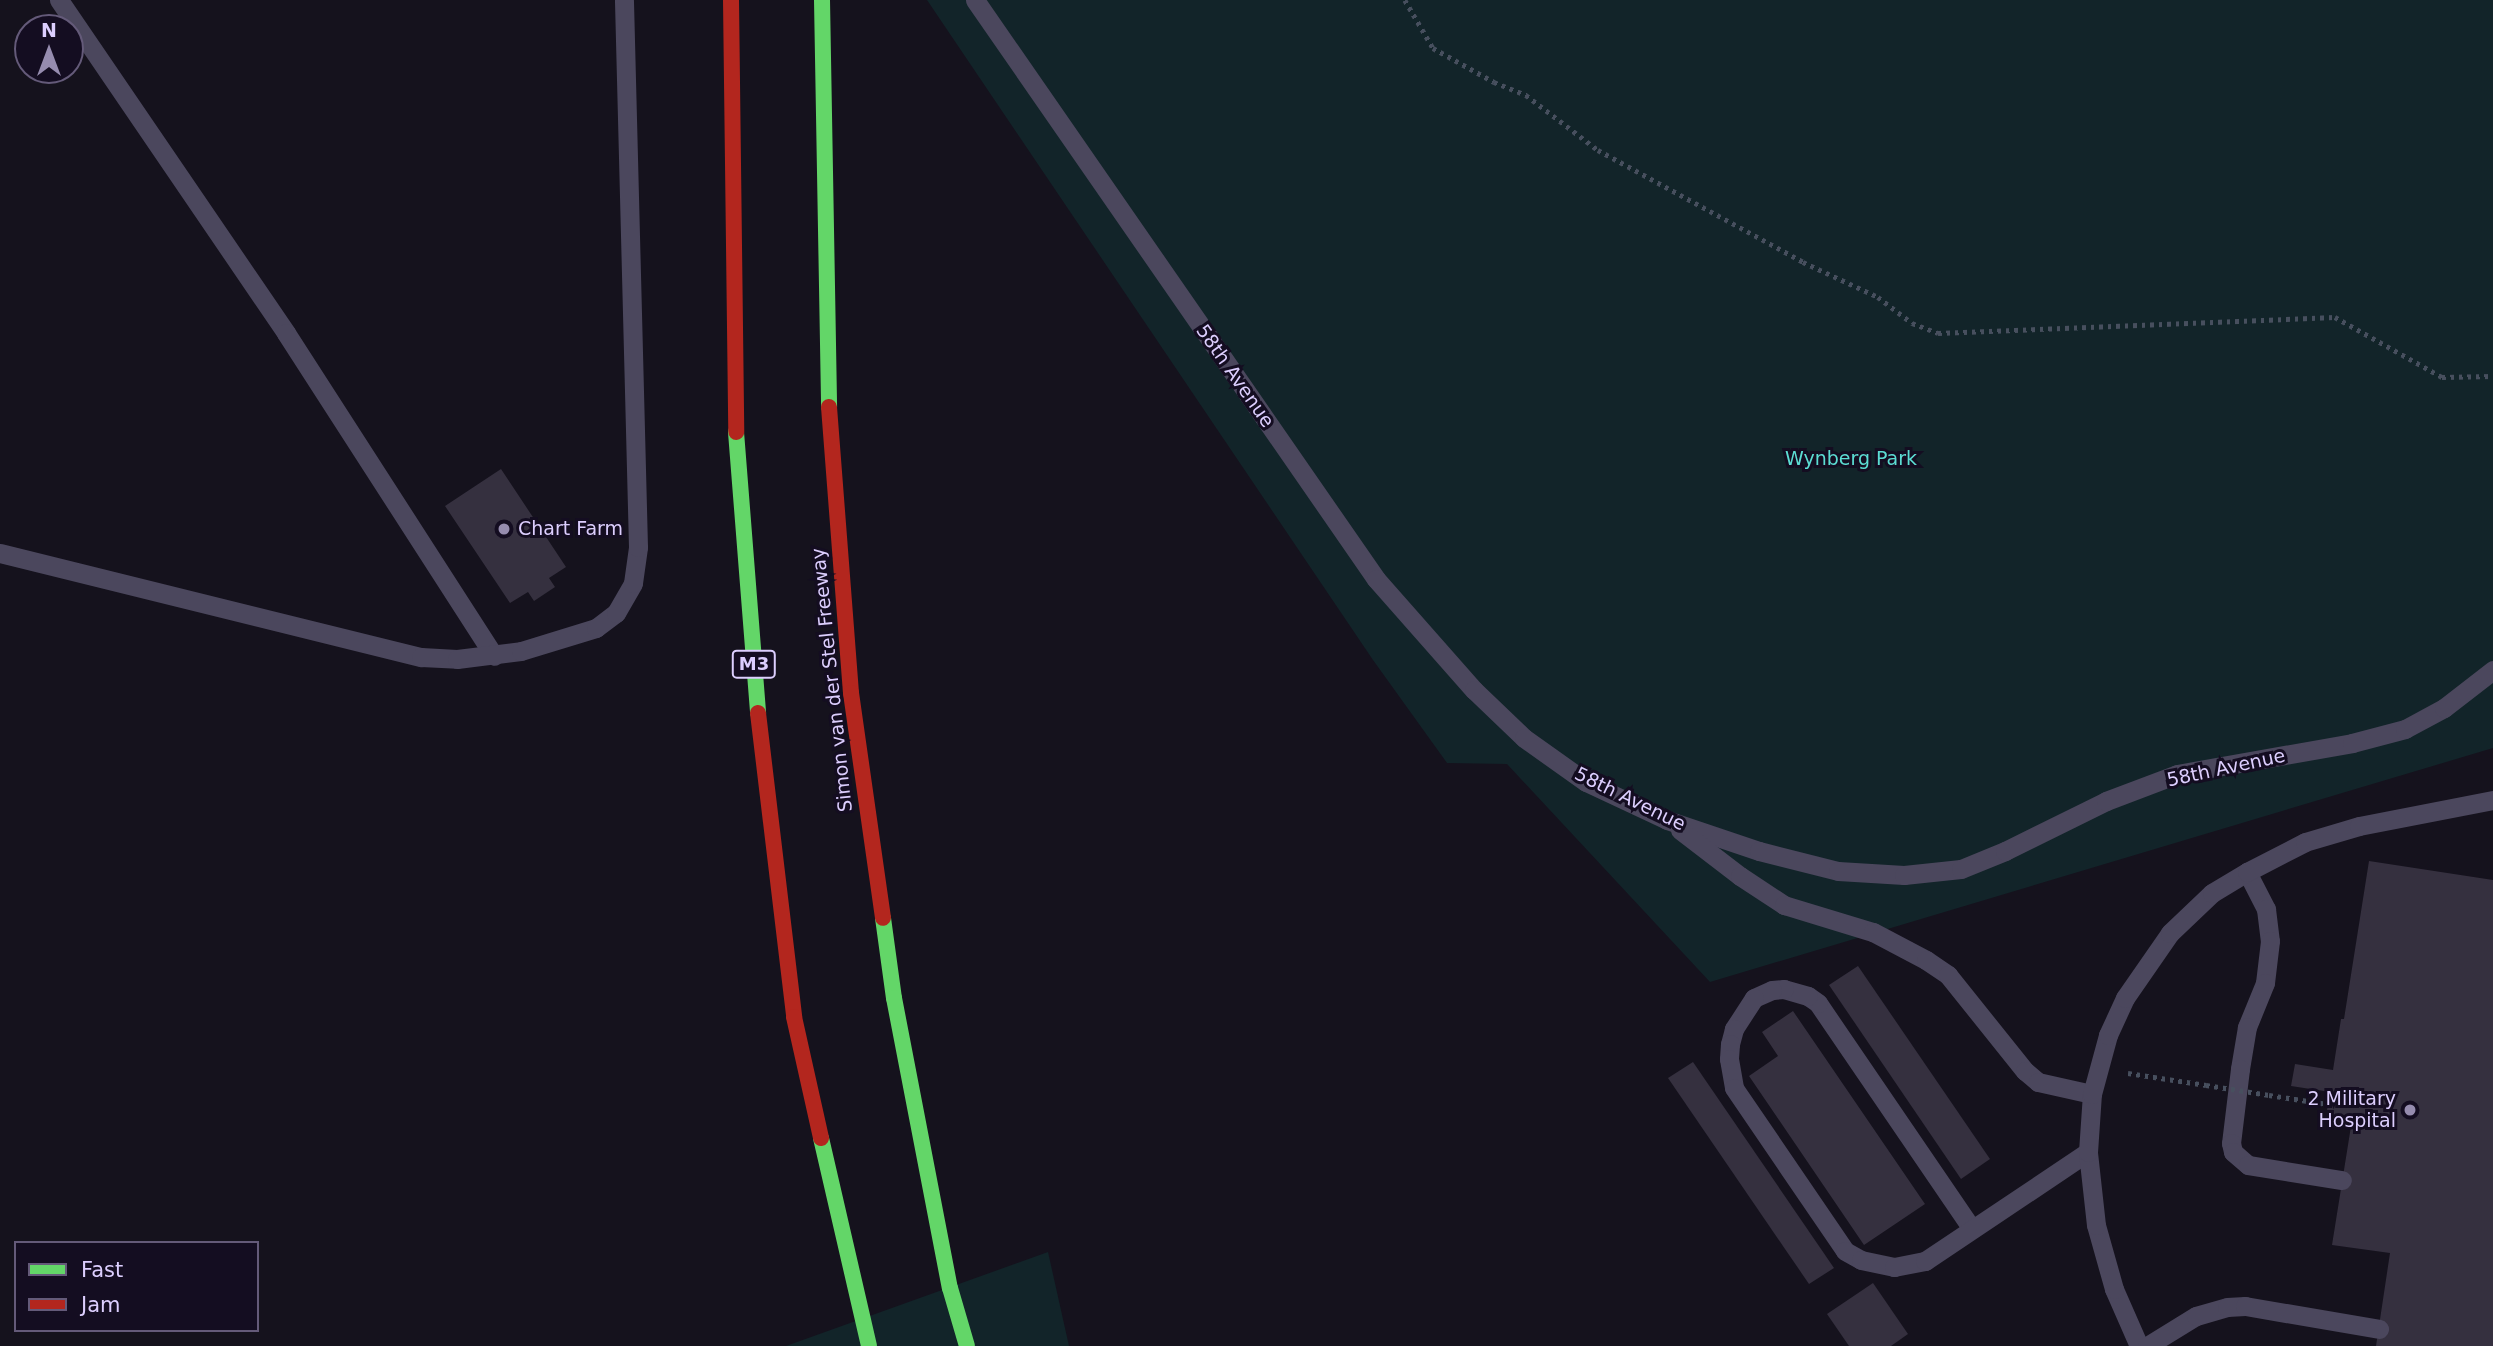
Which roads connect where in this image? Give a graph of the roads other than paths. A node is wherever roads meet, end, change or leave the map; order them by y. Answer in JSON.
{"nodes":[{"id":1,"x":59,"y":0,"type":"edge"},
{"id":2,"x":624,"y":0,"type":"edge"},
{"id":3,"x":731,"y":0,"type":"edge"},
{"id":4,"x":822,"y":0,"type":"edge"},
{"id":5,"x":975,"y":0,"type":"edge"},
{"id":6,"x":0,"y":552,"type":"edge"},
{"id":7,"x":494,"y":656,"type":"junction"},
{"id":8,"x":2493,"y":670,"type":"edge"},
{"id":9,"x":2493,"y":800,"type":"edge"},
{"id":10,"x":1667,"y":820,"type":"junction"},
{"id":11,"x":2247,"y":872,"type":"junction"},
{"id":12,"x":2092,"y":1094,"type":"junction"},
{"id":13,"x":2088,"y":1152,"type":"junction"},
{"id":14,"x":2342,"y":1180,"type":"dead end"},
{"id":15,"x":1972,"y":1229,"type":"junction"},
{"id":16,"x":2379,"y":1329,"type":"dead end"},
{"id":17,"x":869,"y":1346,"type":"edge"},
{"id":18,"x":967,"y":1346,"type":"edge"},
{"id":19,"x":2139,"y":1346,"type":"edge"},
{"id":20,"x":2147,"y":1346,"type":"edge"}],
"edges":[{"from":1,"to":7,"type":"lane"},
{"from":2,"to":7,"type":"lane"},
{"from":3,"to":17,"type":"highway","number":"M3"},
{"from":4,"to":18,"type":"highway","name":"Simon van der Stel Freeway"},
{"from":5,"to":10,"type":"lane","name":"58th Avenue"},
{"from":6,"to":7,"type":"lane"},
{"from":8,"to":10,"type":"lane","name":"58th Avenue"},
{"from":9,"to":11,"type":"lane"},
{"from":10,"to":12,"type":"lane"},
{"from":11,"to":12,"type":"lane"},
{"from":11,"to":14,"type":"lane"},
{"from":12,"to":13,"type":"lane"},
{"from":13,"to":15,"type":"lane"},
{"from":13,"to":19,"type":"lane"},
{"from":15,"to":15,"type":"lane"},
{"from":16,"to":20,"type":"lane"}]}
